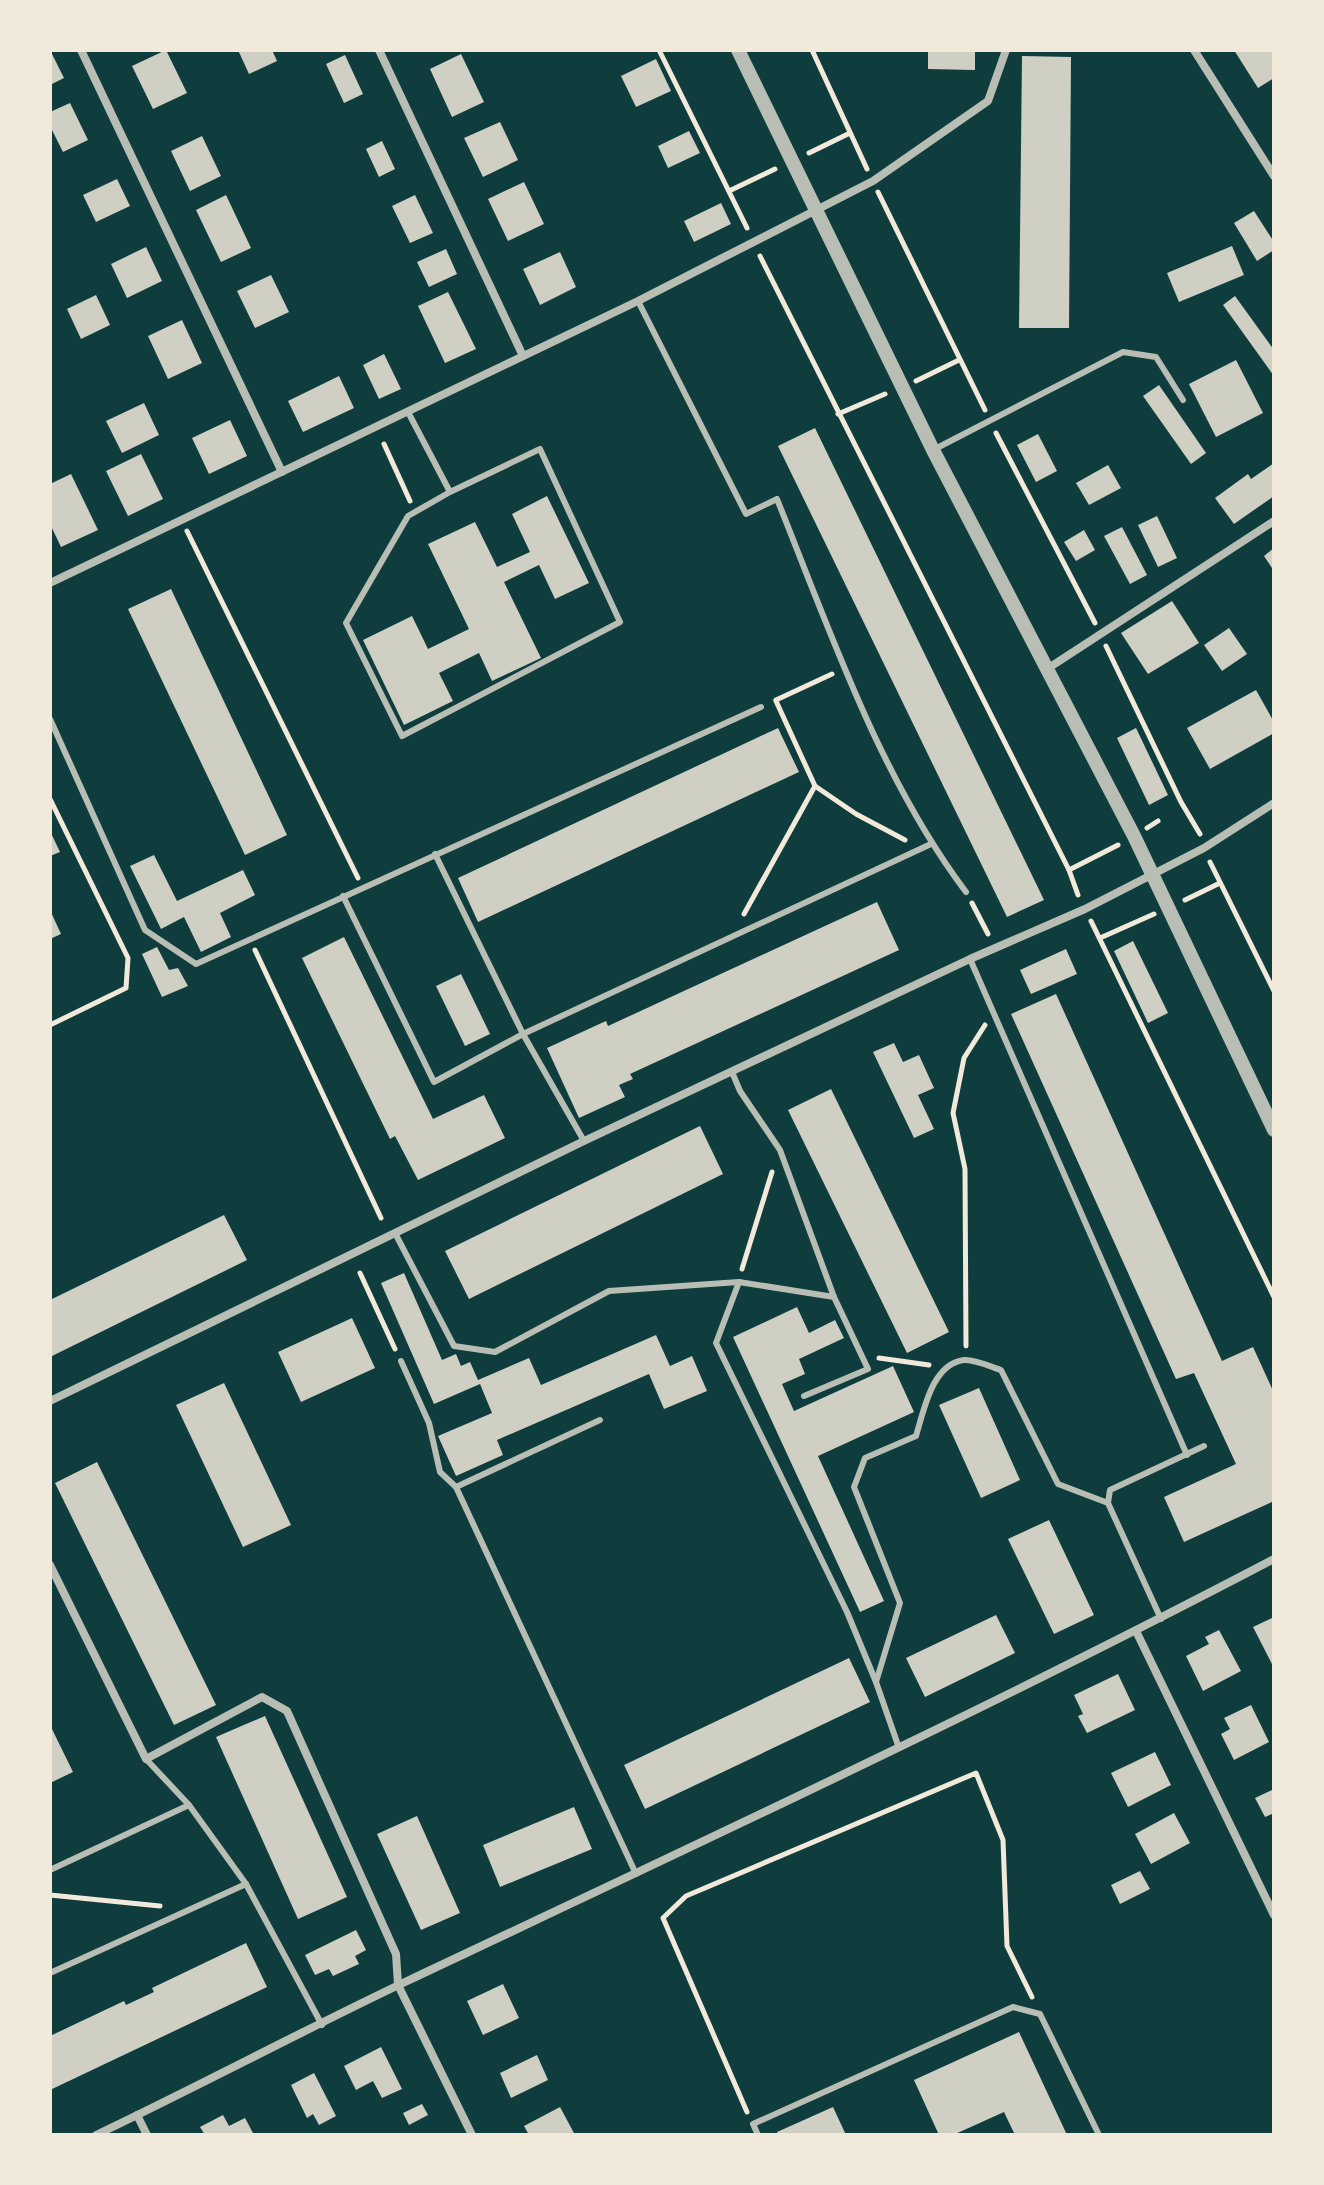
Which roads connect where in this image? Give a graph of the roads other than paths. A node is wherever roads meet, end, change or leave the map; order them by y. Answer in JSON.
{"nodes":[{"id":1,"x":81,"y":50,"type":"edge"},
{"id":2,"x":379,"y":50,"type":"edge"},
{"id":3,"x":738,"y":50,"type":"edge"},
{"id":4,"x":1006,"y":50,"type":"edge"},
{"id":5,"x":1194,"y":50,"type":"edge"},
{"id":6,"x":1274,"y":176,"type":"edge"},
{"id":7,"x":817,"y":212,"type":"junction"},
{"id":8,"x":638,"y":301,"type":"junction"},
{"id":9,"x":523,"y":356,"type":"junction"},
{"id":10,"x":1183,"y":400,"type":"dead end"},
{"id":11,"x":408,"y":412,"type":"junction"},
{"id":12,"x":933,"y":450,"type":"junction"},
{"id":13,"x":282,"y":472,"type":"junction"},
{"id":14,"x":450,"y":492,"type":"junction"},
{"id":15,"x":1274,"y":521,"type":"edge"},
{"id":16,"x":50,"y":583,"type":"edge"},
{"id":17,"x":1047,"y":669,"type":"junction"},
{"id":18,"x":761,"y":707,"type":"road end"},
{"id":19,"x":50,"y":719,"type":"edge"},
{"id":20,"x":1274,"y":803,"type":"edge"},
{"id":21,"x":931,"y":844,"type":"junction"},
{"id":22,"x":435,"y":854,"type":"junction"},
{"id":23,"x":1152,"y":874,"type":"junction"},
{"id":24,"x":966,"y":892,"type":"road end"},
{"id":25,"x":343,"y":896,"type":"junction"},
{"id":26,"x":970,"y":959,"type":"junction"},
{"id":27,"x":523,"y":1034,"type":"junction"},
{"id":28,"x":732,"y":1072,"type":"junction"},
{"id":29,"x":1274,"y":1130,"type":"edge"},
{"id":30,"x":584,"y":1141,"type":"junction"},
{"id":31,"x":395,"y":1233,"type":"junction"},
{"id":32,"x":739,"y":1282,"type":"junction"},
{"id":33,"x":834,"y":1297,"type":"junction"},
{"id":34,"x":401,"y":1361,"type":"road end"},
{"id":35,"x":804,"y":1396,"type":"dead end"},
{"id":36,"x":50,"y":1401,"type":"edge"},
{"id":37,"x":600,"y":1420,"type":"dead end"},
{"id":38,"x":1204,"y":1446,"type":"dead end"},
{"id":39,"x":1187,"y":1455,"type":"junction"},
{"id":40,"x":456,"y":1487,"type":"junction"},
{"id":41,"x":1108,"y":1503,"type":"junction"},
{"id":42,"x":1274,"y":1559,"type":"edge"},
{"id":43,"x":50,"y":1565,"type":"edge"},
{"id":44,"x":1161,"y":1619,"type":"junction"},
{"id":45,"x":1136,"y":1631,"type":"junction"},
{"id":46,"x":876,"y":1682,"type":"junction"},
{"id":47,"x":899,"y":1748,"type":"junction"},
{"id":48,"x":146,"y":1759,"type":"junction"},
{"id":49,"x":189,"y":1805,"type":"junction"},
{"id":50,"x":50,"y":1870,"type":"edge"},
{"id":51,"x":636,"y":1874,"type":"junction"},
{"id":52,"x":246,"y":1884,"type":"junction"},
{"id":53,"x":1274,"y":1915,"type":"edge"},
{"id":54,"x":50,"y":1973,"type":"edge"},
{"id":55,"x":398,"y":1985,"type":"junction"},
{"id":56,"x":322,"y":2025,"type":"junction"},
{"id":57,"x":137,"y":2115,"type":"junction"},
{"id":58,"x":96,"y":2135,"type":"edge"},
{"id":59,"x":147,"y":2135,"type":"edge"},
{"id":60,"x":472,"y":2135,"type":"edge"},
{"id":61,"x":758,"y":2135,"type":"edge"},
{"id":62,"x":1099,"y":2135,"type":"edge"}],
"edges":[{"from":1,"to":13,"type":"street"},
{"from":2,"to":9,"type":"street"},
{"from":3,"to":7,"type":"street"},
{"from":4,"to":7,"type":"street"},
{"from":5,"to":6,"type":"street"},
{"from":7,"to":8,"type":"street"},
{"from":7,"to":12,"type":"street"},
{"from":8,"to":9,"type":"street"},
{"from":8,"to":21,"type":"lane"},
{"from":9,"to":11,"type":"street"},
{"from":10,"to":12,"type":"lane"},
{"from":11,"to":13,"type":"street"},
{"from":11,"to":14,"type":"lane"},
{"from":12,"to":17,"type":"street"},
{"from":13,"to":16,"type":"street"},
{"from":14,"to":14,"type":"lane"},
{"from":15,"to":17,"type":"street"},
{"from":17,"to":23,"type":"street"},
{"from":18,"to":22,"type":"lane"},
{"from":19,"to":25,"type":"lane"},
{"from":20,"to":23,"type":"street"},
{"from":21,"to":24,"type":"lane"},
{"from":21,"to":27,"type":"lane"},
{"from":22,"to":25,"type":"lane"},
{"from":22,"to":27,"type":"lane"},
{"from":23,"to":26,"type":"street"},
{"from":23,"to":29,"type":"street"},
{"from":25,"to":27,"type":"lane"},
{"from":26,"to":28,"type":"street"},
{"from":26,"to":39,"type":"lane"},
{"from":27,"to":30,"type":"lane"},
{"from":28,"to":30,"type":"street"},
{"from":28,"to":33,"type":"lane"},
{"from":30,"to":31,"type":"street"},
{"from":31,"to":32,"type":"lane"},
{"from":31,"to":36,"type":"street"},
{"from":32,"to":33,"type":"lane"},
{"from":32,"to":46,"type":"lane"},
{"from":33,"to":35,"type":"lane"},
{"from":34,"to":40,"type":"lane"},
{"from":37,"to":40,"type":"lane"},
{"from":38,"to":39,"type":"lane"},
{"from":39,"to":41,"type":"lane"},
{"from":40,"to":51,"type":"lane"},
{"from":41,"to":44,"type":"lane"},
{"from":41,"to":46,"type":"lane"},
{"from":42,"to":44,"type":"street"},
{"from":43,"to":48,"type":"street"},
{"from":44,"to":45,"type":"street"},
{"from":45,"to":47,"type":"street"},
{"from":45,"to":53,"type":"street"},
{"from":46,"to":47,"type":"lane"},
{"from":47,"to":51,"type":"street"},
{"from":48,"to":49,"type":"lane"},
{"from":48,"to":55,"type":"street"},
{"from":49,"to":50,"type":"lane"},
{"from":49,"to":52,"type":"lane"},
{"from":51,"to":55,"type":"street"},
{"from":52,"to":54,"type":"lane"},
{"from":52,"to":56,"type":"lane"},
{"from":55,"to":56,"type":"street"},
{"from":55,"to":60,"type":"street"},
{"from":56,"to":57,"type":"street"},
{"from":57,"to":58,"type":"street"},
{"from":57,"to":59,"type":"street"},
{"from":61,"to":62,"type":"lane"}]}
